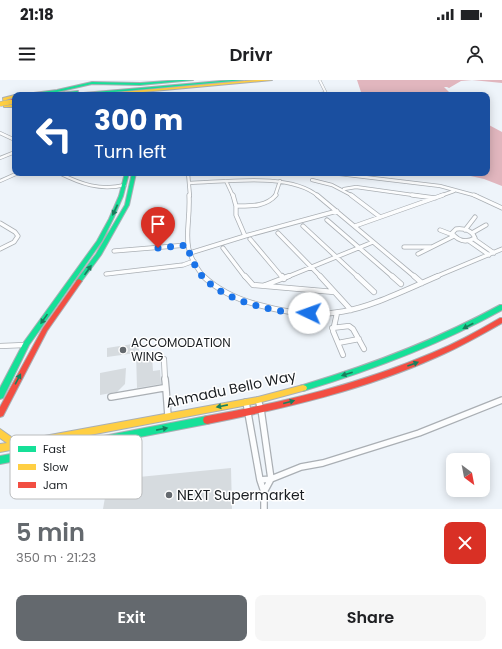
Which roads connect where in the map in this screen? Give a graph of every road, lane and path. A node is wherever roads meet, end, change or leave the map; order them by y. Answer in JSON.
{"nodes":[{"id":1,"x":89,"y":80,"type":"edge"},
{"id":2,"x":102,"y":80,"type":"edge"},
{"id":3,"x":192,"y":80,"type":"edge"},
{"id":4,"x":213,"y":80,"type":"edge"},
{"id":5,"x":242,"y":80,"type":"edge"},
{"id":6,"x":271,"y":80,"type":"edge"},
{"id":7,"x":319,"y":80,"type":"edge"},
{"id":8,"x":175,"y":81,"type":"junction"},
{"id":9,"x":260,"y":81,"type":"edge"},
{"id":10,"x":112,"y":83,"type":"junction"},
{"id":11,"x":79,"y":85,"type":"junction"},
{"id":12,"x":130,"y":91,"type":"edge"},
{"id":13,"x":71,"y":92,"type":"edge"},
{"id":14,"x":110,"y":92,"type":"edge"},
{"id":15,"x":326,"y":92,"type":"edge"},
{"id":16,"x":12,"y":101,"type":"edge"},
{"id":17,"x":0,"y":102,"type":"edge"},
{"id":18,"x":12,"y":102,"type":"edge"},
{"id":19,"x":0,"y":108,"type":"edge"},
{"id":20,"x":1,"y":134,"type":"edge"},
{"id":21,"x":12,"y":139,"type":"edge"},
{"id":22,"x":12,"y":153,"type":"edge"},
{"id":23,"x":0,"y":158,"type":"edge"},
{"id":24,"x":12,"y":176,"type":"edge"},
{"id":25,"x":66,"y":176,"type":"edge"},
{"id":26,"x":131,"y":176,"type":"edge"},
{"id":27,"x":132,"y":176,"type":"edge"},
{"id":28,"x":188,"y":176,"type":"edge"},
{"id":29,"x":357,"y":176,"type":"edge"},
{"id":30,"x":312,"y":180,"type":"dead end"},
{"id":31,"x":0,"y":181,"type":"edge"},
{"id":32,"x":280,"y":181,"type":"junction"},
{"id":33,"x":226,"y":182,"type":"junction"},
{"id":34,"x":189,"y":183,"type":"junction"},
{"id":35,"x":114,"y":188,"type":"junction"},
{"id":36,"x":124,"y":188,"type":"junction"},
{"id":37,"x":344,"y":189,"type":"junction"},
{"id":38,"x":454,"y":191,"type":"dead end"},
{"id":39,"x":436,"y":198,"type":"junction"},
{"id":40,"x":236,"y":206,"type":"junction"},
{"id":41,"x":502,"y":208,"type":"edge"},
{"id":42,"x":337,"y":211,"type":"junction"},
{"id":43,"x":380,"y":217,"type":"junction"},
{"id":44,"x":475,"y":217,"type":"dead end"},
{"id":45,"x":327,"y":220,"type":"dead end"},
{"id":46,"x":0,"y":222,"type":"edge"},
{"id":47,"x":486,"y":225,"type":"dead end"},
{"id":48,"x":303,"y":226,"type":"dead end"},
{"id":49,"x":355,"y":226,"type":"junction"},
{"id":50,"x":440,"y":230,"type":"dead end"},
{"id":51,"x":465,"y":230,"type":"junction"},
{"id":52,"x":472,"y":232,"type":"junction"},
{"id":53,"x":278,"y":233,"type":"dead end"},
{"id":54,"x":453,"y":235,"type":"junction"},
{"id":55,"x":245,"y":236,"type":"junction"},
{"id":56,"x":250,"y":239,"type":"dead end"},
{"id":57,"x":474,"y":239,"type":"junction"},
{"id":58,"x":469,"y":241,"type":"junction"},
{"id":59,"x":373,"y":242,"type":"junction"},
{"id":60,"x":187,"y":245,"type":"junction"},
{"id":61,"x":404,"y":246,"type":"dead end"},
{"id":62,"x":359,"y":247,"type":"junction"},
{"id":63,"x":432,"y":247,"type":"junction"},
{"id":64,"x":223,"y":248,"type":"dead end"},
{"id":65,"x":0,"y":249,"type":"edge"},
{"id":66,"x":502,"y":249,"type":"edge"},
{"id":67,"x":114,"y":251,"type":"dead end"},
{"id":68,"x":190,"y":253,"type":"junction"},
{"id":69,"x":418,"y":254,"type":"dead end"},
{"id":70,"x":492,"y":254,"type":"junction"},
{"id":71,"x":336,"y":256,"type":"junction"},
{"id":72,"x":194,"y":261,"type":"junction"},
{"id":73,"x":312,"y":267,"type":"junction"},
{"id":74,"x":106,"y":274,"type":"dead end"},
{"id":75,"x":284,"y":279,"type":"junction"},
{"id":76,"x":422,"y":283,"type":"junction"},
{"id":77,"x":401,"y":284,"type":"dead end"},
{"id":78,"x":260,"y":287,"type":"junction"},
{"id":79,"x":334,"y":292,"type":"junction"},
{"id":80,"x":374,"y":292,"type":"dead end"},
{"id":81,"x":502,"y":307,"type":"edge"},
{"id":82,"x":351,"y":310,"type":"junction"},
{"id":83,"x":337,"y":313,"type":"junction"},
{"id":84,"x":502,"y":320,"type":"edge"},
{"id":85,"x":332,"y":328,"type":"junction"},
{"id":86,"x":359,"y":339,"type":"junction"},
{"id":87,"x":338,"y":343,"type":"junction"},
{"id":88,"x":25,"y":345,"type":"junction"},
{"id":89,"x":0,"y":346,"type":"edge"},
{"id":90,"x":364,"y":350,"type":"dead end"},
{"id":91,"x":342,"y":355,"type":"dead end"},
{"id":92,"x":164,"y":359,"type":"dead end"},
{"id":93,"x":166,"y":389,"type":"junction"},
{"id":94,"x":0,"y":396,"type":"edge"},
{"id":95,"x":111,"y":396,"type":"dead end"},
{"id":96,"x":258,"y":400,"type":"junction"},
{"id":97,"x":502,"y":400,"type":"edge"},
{"id":98,"x":246,"y":402,"type":"junction"},
{"id":99,"x":261,"y":409,"type":"junction"},
{"id":100,"x":248,"y":412,"type":"junction"},
{"id":101,"x":0,"y":414,"type":"edge"},
{"id":102,"x":168,"y":416,"type":"junction"},
{"id":103,"x":0,"y":433,"type":"edge"},
{"id":104,"x":68,"y":435,"type":"edge"},
{"id":105,"x":128,"y":435,"type":"edge"},
{"id":106,"x":10,"y":442,"type":"edge"},
{"id":107,"x":10,"y":446,"type":"edge"},
{"id":108,"x":0,"y":448,"type":"edge"},
{"id":109,"x":10,"y":458,"type":"edge"},
{"id":110,"x":10,"y":459,"type":"edge"},
{"id":111,"x":0,"y":460,"type":"edge"},
{"id":112,"x":0,"y":466,"type":"edge"},
{"id":113,"x":271,"y":479,"type":"junction"},
{"id":114,"x":260,"y":480,"type":"junction"},
{"id":115,"x":264,"y":492,"type":"junction"},
{"id":116,"x":264,"y":509,"type":"edge"}],
"edges":[{"from":1,"to":11,"type":"main road"},
{"from":2,"to":10,"type":"main road"},
{"from":3,"to":8,"type":"main road"},
{"from":4,"to":12,"type":"main road"},
{"from":5,"to":12,"type":"main road"},
{"from":6,"to":9,"type":"main road"},
{"from":7,"to":15,"type":"street"},
{"from":8,"to":10,"type":"main road"},
{"from":8,"to":12,"type":"main road"},
{"from":9,"to":12,"type":"main road"},
{"from":10,"to":11,"type":"main road"},
{"from":11,"to":13,"type":"main road"},
{"from":12,"to":13,"type":"main road"},
{"from":12,"to":14,"type":"main road"},
{"from":16,"to":17,"type":"main road","bridge":true},
{"from":18,"to":19,"type":"main road"},
{"from":20,"to":21,"type":"street"},
{"from":22,"to":23,"type":"street"},
{"from":24,"to":31,"type":"street"},
{"from":25,"to":35,"type":"street"},
{"from":26,"to":36,"type":"main road"},
{"from":101,"to":27,"type":"main road","one_way":true},
{"from":28,"to":34,"type":"street"},
{"from":29,"to":41,"type":"street"},
{"from":30,"to":37,"type":"street"},
{"from":32,"to":33,"type":"street"},
{"from":32,"to":40,"type":"street"},
{"from":32,"to":42,"type":"street"},
{"from":33,"to":34,"type":"street"},
{"from":33,"to":40,"type":"street"},
{"from":34,"to":60,"type":"street"},
{"from":35,"to":36,"type":"street"},
{"from":35,"to":36,"type":"street"},
{"from":36,"to":88,"type":"main road","one_way":true},
{"from":37,"to":39,"type":"street"},
{"from":37,"to":43,"type":"street"},
{"from":38,"to":39,"type":"street"},
{"from":39,"to":43,"type":"street"},
{"from":40,"to":55,"type":"street"},
{"from":42,"to":49,"type":"street"},
{"from":42,"to":55,"type":"street"},
{"from":43,"to":49,"type":"street"},
{"from":44,"to":51,"type":"street"},
{"from":45,"to":62,"type":"street"},
{"from":46,"to":65,"type":"street"},
{"from":47,"to":52,"type":"street"},
{"from":48,"to":71,"type":"street"},
{"from":49,"to":59,"type":"street"},
{"from":50,"to":54,"type":"street"},
{"from":51,"to":52,"type":"street"},
{"from":51,"to":54,"type":"street"},
{"from":52,"to":57,"type":"street"},
{"from":53,"to":73,"type":"street"},
{"from":54,"to":58,"type":"street"},
{"from":54,"to":63,"type":"street"},
{"from":55,"to":68,"type":"street"},
{"from":56,"to":75,"type":"street"},
{"from":57,"to":58,"type":"street"},
{"from":57,"to":70,"type":"street"},
{"from":58,"to":70,"type":"street"},
{"from":59,"to":62,"type":"street"},
{"from":59,"to":76,"type":"street"},
{"from":60,"to":67,"type":"street"},
{"from":60,"to":68,"type":"street"},
{"from":61,"to":63,"type":"street"},
{"from":62,"to":71,"type":"street"},
{"from":62,"to":77,"type":"street"},
{"from":63,"to":69,"type":"street"},
{"from":64,"to":78,"type":"street"},
{"from":66,"to":70,"type":"street"},
{"from":68,"to":72,"type":"street"},
{"from":70,"to":76,"type":"street"},
{"from":71,"to":73,"type":"street"},
{"from":71,"to":80,"type":"street"},
{"from":72,"to":74,"type":"street"},
{"from":72,"to":83,"type":"street"},
{"from":73,"to":75,"type":"street"},
{"from":73,"to":79,"type":"street"},
{"from":75,"to":78,"type":"street"},
{"from":76,"to":82,"type":"street"},
{"from":78,"to":79,"type":"street"},
{"from":79,"to":82,"type":"street"},
{"from":81,"to":96,"type":"main road","name":"Ahmadu Bello Way","one_way":true},
{"from":82,"to":83,"type":"street"},
{"from":83,"to":85,"type":"street"},
{"from":99,"to":84,"type":"main road","name":"Ahmadu Bello Way","one_way":true},
{"from":85,"to":86,"type":"street"},
{"from":85,"to":87,"type":"street"},
{"from":86,"to":87,"type":"street"},
{"from":86,"to":90,"type":"street"},
{"from":87,"to":91,"type":"street"},
{"from":88,"to":89,"type":"street"},
{"from":88,"to":94,"type":"main road"},
{"from":92,"to":93,"type":"street"},
{"from":93,"to":95,"type":"street"},
{"from":93,"to":102,"type":"street"},
{"from":96,"to":98,"type":"main road","name":"Ahmadu Bello Way"},
{"from":96,"to":99,"type":"street"},
{"from":97,"to":113,"type":"street"},
{"from":98,"to":100,"type":"street"},
{"from":98,"to":102,"type":"main road","name":"Ahmadu Bello Way","one_way":true},
{"from":99,"to":100,"type":"main road","name":"Ahmadu Bello Way"},
{"from":99,"to":113,"type":"street"},
{"from":105,"to":100,"type":"main road","name":"Ahmadu Bello Way","one_way":true},
{"from":100,"to":114,"type":"street"},
{"from":102,"to":104,"type":"main road","name":"Ahmadu Bello Way"},
{"from":103,"to":106,"type":"main road"},
{"from":107,"to":108,"type":"main road","name":"Ahmadu Bello Way"},
{"from":109,"to":111,"type":"main road","name":"Ahmadu Bello Way"},
{"from":110,"to":112,"type":"main road"},
{"from":113,"to":114,"type":"street"},
{"from":113,"to":115,"type":"street"},
{"from":114,"to":115,"type":"street"},
{"from":115,"to":116,"type":"street"}]}
